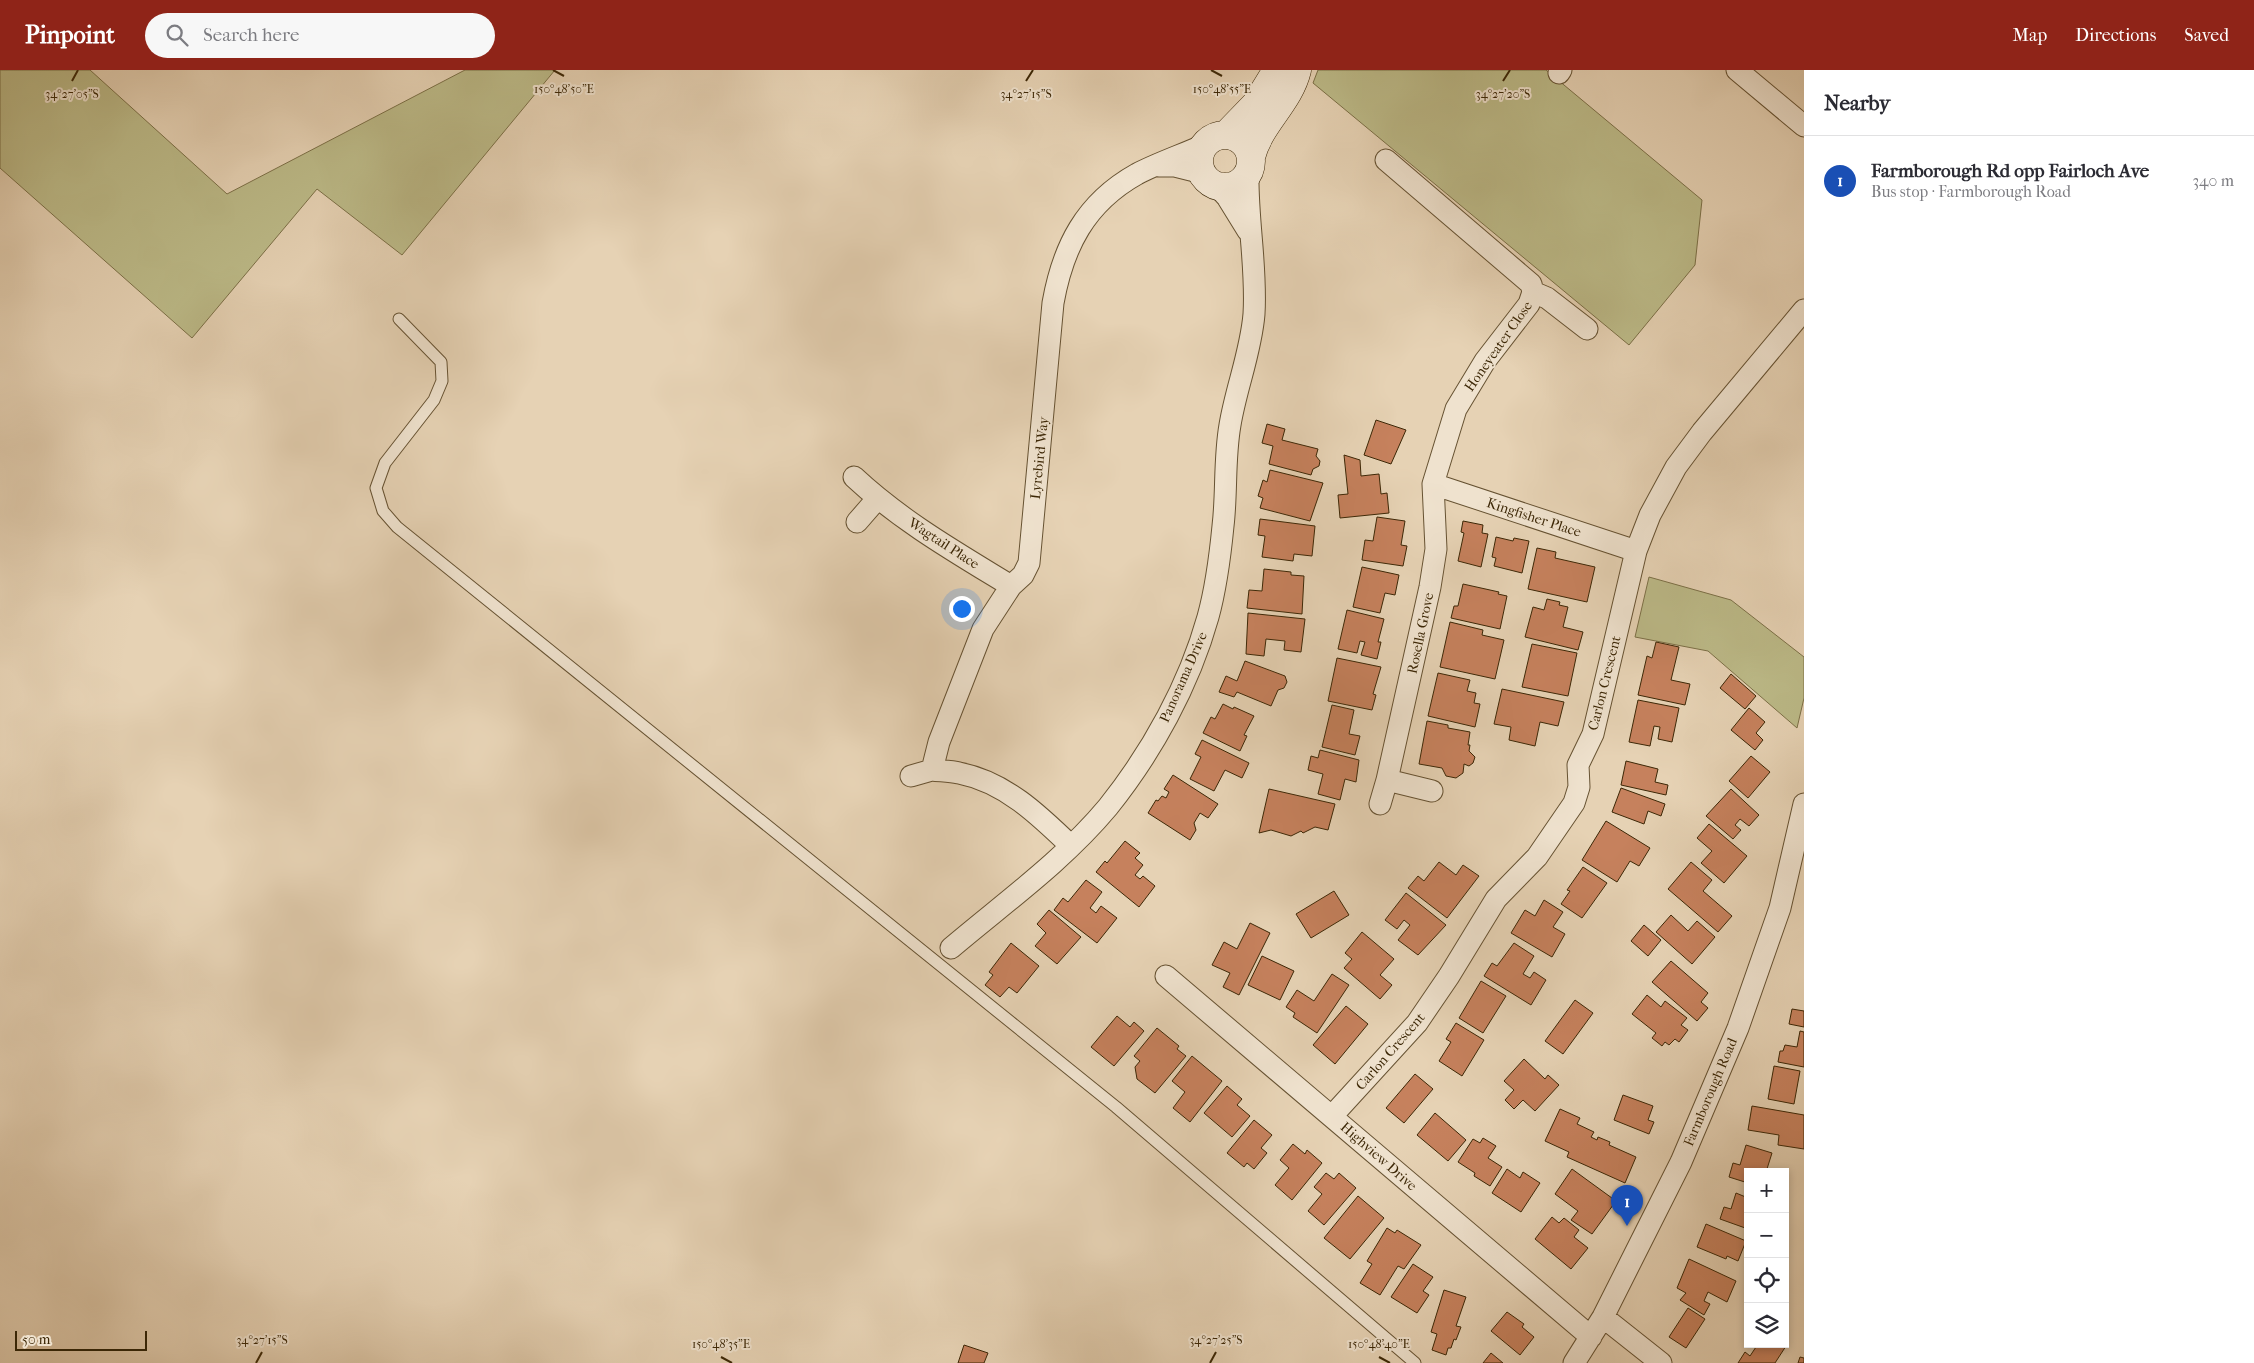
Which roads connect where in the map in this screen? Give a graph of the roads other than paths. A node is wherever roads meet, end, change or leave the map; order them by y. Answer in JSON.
{"nodes":[{"id":1,"x":1277,"y":70,"type":"edge"},
{"id":2,"x":1297,"y":70,"type":"edge"},
{"id":3,"x":1737,"y":70,"type":"edge"},
{"id":4,"x":1804,"y":126,"type":"edge"},
{"id":5,"x":1215,"y":140,"type":"junction"},
{"id":6,"x":1386,"y":160,"type":"dead end"},
{"id":7,"x":1249,"y":165,"type":"junction"},
{"id":8,"x":1156,"y":166,"type":"junction"},
{"id":9,"x":1209,"y":179,"type":"junction"},
{"id":10,"x":1250,"y":235,"type":"junction"},
{"id":11,"x":1533,"y":292,"type":"junction"},
{"id":12,"x":1804,"y":310,"type":"edge"},
{"id":13,"x":399,"y":319,"type":"dead end"},
{"id":14,"x":1586,"y":329,"type":"dead end"},
{"id":15,"x":854,"y":477,"type":"dead end"},
{"id":16,"x":1433,"y":484,"type":"junction"},
{"id":17,"x":878,"y":499,"type":"junction"},
{"id":18,"x":857,"y":522,"type":"dead end"},
{"id":19,"x":1636,"y":551,"type":"junction"},
{"id":20,"x":1011,"y":586,"type":"junction"},
{"id":21,"x":932,"y":770,"type":"junction"},
{"id":22,"x":911,"y":776,"type":"dead end"},
{"id":23,"x":1387,"y":780,"type":"junction"},
{"id":24,"x":1432,"y":790,"type":"dead end"},
{"id":25,"x":1380,"y":804,"type":"dead end"},
{"id":26,"x":1804,"y":804,"type":"edge"},
{"id":27,"x":1071,"y":846,"type":"junction"},
{"id":28,"x":951,"y":948,"type":"dead end"},
{"id":29,"x":1166,"y":976,"type":"dead end"},
{"id":30,"x":1332,"y":1116,"type":"junction"},
{"id":31,"x":1603,"y":1318,"type":"junction"},
{"id":32,"x":1591,"y":1337,"type":"junction"},
{"id":33,"x":1415,"y":1363,"type":"edge"},
{"id":34,"x":1574,"y":1363,"type":"edge"},
{"id":35,"x":1661,"y":1363,"type":"edge"}],
"edges":[{"from":1,"to":5,"type":"street"},
{"from":2,"to":7,"type":"street","name":"Panorama Drive"},
{"from":3,"to":4,"type":"street"},
{"from":5,"to":7,"type":"street"},
{"from":5,"to":8,"type":"street","name":"Lyrebird Way"},
{"from":5,"to":9,"type":"street"},
{"from":6,"to":11,"type":"street","name":"Honeyeater Close"},
{"from":7,"to":9,"type":"street"},
{"from":7,"to":10,"type":"street","name":"Panorama Drive"},
{"from":8,"to":9,"type":"street","name":"Lyrebird Way"},
{"from":8,"to":20,"type":"street","name":"Lyrebird Way"},
{"from":9,"to":10,"type":"street","name":"Panorama Drive"},
{"from":10,"to":27,"type":"street","name":"Panorama Drive"},
{"from":11,"to":14,"type":"street","name":"Honeyeater Close"},
{"from":11,"to":16,"type":"street","name":"Honeyeater Close"},
{"from":12,"to":19,"type":"street","name":"Carlon Crescent"},
{"from":13,"to":33,"type":"lane"},
{"from":15,"to":17,"type":"street","name":"Wagtail Place"},
{"from":16,"to":19,"type":"street","name":"Kingfisher Place"},
{"from":16,"to":23,"type":"street","name":"Rosella Grove"},
{"from":17,"to":18,"type":"street"},
{"from":17,"to":20,"type":"street","name":"Wagtail Place"},
{"from":19,"to":30,"type":"street","name":"Carlon Crescent"},
{"from":20,"to":21,"type":"street","name":"Lyrebird Way"},
{"from":21,"to":22,"type":"street"},
{"from":21,"to":27,"type":"street"},
{"from":23,"to":24,"type":"street"},
{"from":23,"to":25,"type":"street","name":"Rosella Grove"},
{"from":26,"to":31,"type":"street","name":"Farmborough Road"},
{"from":27,"to":28,"type":"street","name":"Panorama Drive"},
{"from":29,"to":30,"type":"street","name":"Highview Drive"},
{"from":30,"to":32,"type":"street","name":"Highview Drive"},
{"from":31,"to":32,"type":"street","name":"Farmborough Road"},
{"from":31,"to":35,"type":"street"},
{"from":32,"to":34,"type":"street","name":"Farmborough Road"}]}
